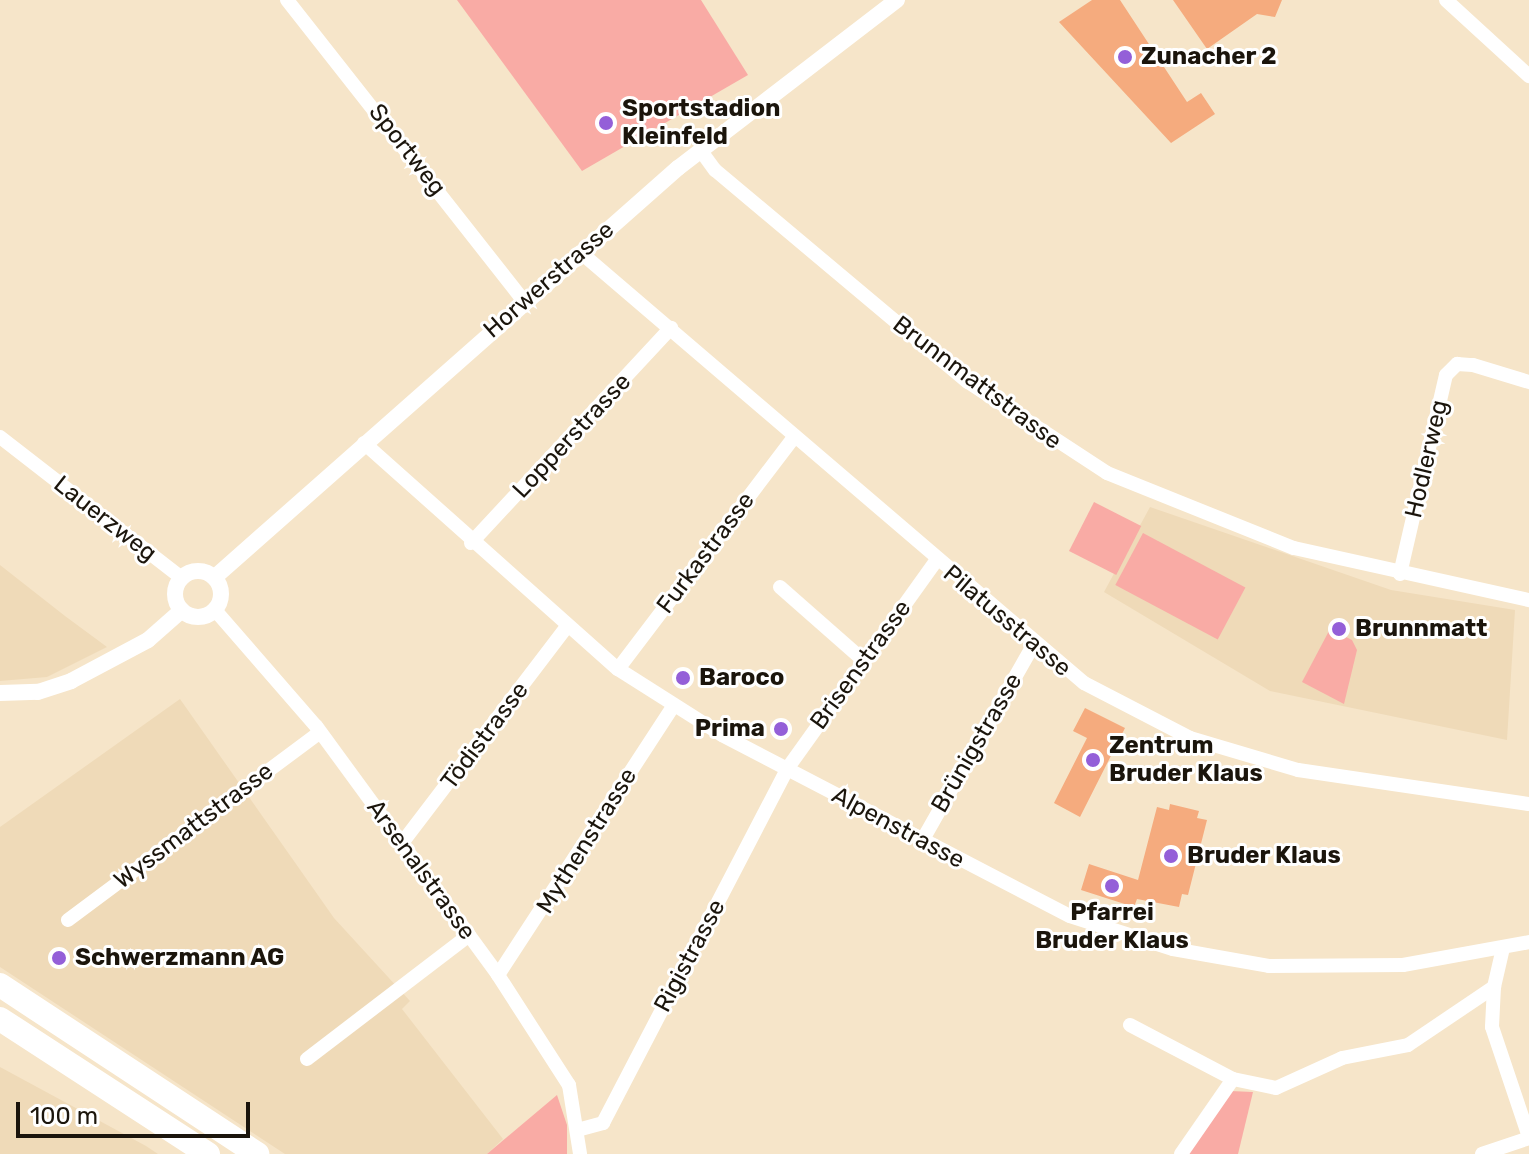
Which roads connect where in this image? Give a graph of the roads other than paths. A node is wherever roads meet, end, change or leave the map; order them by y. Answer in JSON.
{"nodes":[{"id":1,"x":287,"y":0,"type":"edge"},
{"id":2,"x":897,"y":0,"type":"edge"},
{"id":3,"x":1446,"y":0,"type":"edge"},
{"id":4,"x":1529,"y":76,"type":"edge"},
{"id":5,"x":701,"y":151,"type":"junction"},
{"id":6,"x":580,"y":252,"type":"junction"},
{"id":7,"x":525,"y":302,"type":"junction"},
{"id":8,"x":671,"y":328,"type":"junction"},
{"id":9,"x":1529,"y":382,"type":"edge"},
{"id":10,"x":0,"y":437,"type":"edge"},
{"id":11,"x":794,"y":437,"type":"junction"},
{"id":12,"x":364,"y":443,"type":"junction"},
{"id":13,"x":471,"y":543,"type":"junction"},
{"id":14,"x":936,"y":561,"type":"junction"},
{"id":15,"x":1400,"y":574,"type":"junction"},
{"id":16,"x":215,"y":577,"type":"junction"},
{"id":17,"x":182,"y":578,"type":"junction"},
{"id":18,"x":780,"y":587,"type":"dead end"},
{"id":19,"x":1529,"y":600,"type":"edge"},
{"id":20,"x":182,"y":610,"type":"junction"},
{"id":21,"x":215,"y":610,"type":"junction"},
{"id":22,"x":566,"y":628,"type":"junction"},
{"id":23,"x":1033,"y":646,"type":"junction"},
{"id":24,"x":862,"y":659,"type":"junction"},
{"id":25,"x":618,"y":669,"type":"junction"},
{"id":26,"x":0,"y":693,"type":"edge"},
{"id":27,"x":674,"y":705,"type":"junction"},
{"id":28,"x":320,"y":732,"type":"junction"},
{"id":29,"x":787,"y":769,"type":"junction"},
{"id":30,"x":1529,"y":804,"type":"edge"},
{"id":31,"x":922,"y":841,"type":"junction"},
{"id":32,"x":402,"y":843,"type":"junction"},
{"id":33,"x":68,"y":920,"type":"dead end"},
{"id":34,"x":469,"y":935,"type":"junction"},
{"id":35,"x":1529,"y":942,"type":"edge"},
{"id":36,"x":1503,"y":948,"type":"junction"},
{"id":37,"x":498,"y":975,"type":"junction"},
{"id":38,"x":0,"y":985,"type":"edge"},
{"id":39,"x":1494,"y":987,"type":"junction"},
{"id":40,"x":0,"y":1019,"type":"edge"},
{"id":41,"x":1130,"y":1025,"type":"dead end"},
{"id":42,"x":307,"y":1059,"type":"dead end"},
{"id":43,"x":1233,"y":1079,"type":"junction"},
{"id":44,"x":581,"y":1129,"type":"junction"},
{"id":45,"x":1529,"y":1137,"type":"edge"},
{"id":46,"x":208,"y":1154,"type":"edge"},
{"id":47,"x":257,"y":1154,"type":"edge"},
{"id":48,"x":580,"y":1154,"type":"edge"},
{"id":49,"x":1181,"y":1154,"type":"edge"},
{"id":50,"x":1482,"y":1154,"type":"edge"}],
"edges":[{"from":1,"to":7,"type":"street","name":"Sportweg"},
{"from":2,"to":5,"type":"street","name":"Horwerstrasse"},
{"from":3,"to":4,"type":"street"},
{"from":5,"to":6,"type":"street","name":"Horwerstrasse"},
{"from":5,"to":15,"type":"street","name":"Brunnmattstrasse"},
{"from":6,"to":7,"type":"street","name":"Horwerstrasse"},
{"from":6,"to":8,"type":"street","name":"Pilatusstrasse"},
{"from":7,"to":12,"type":"street","name":"Horwerstrasse"},
{"from":8,"to":11,"type":"street","name":"Pilatusstrasse"},
{"from":8,"to":13,"type":"street","name":"Lopperstrasse"},
{"from":9,"to":15,"type":"street","name":"Hodlerweg"},
{"from":10,"to":17,"type":"street","name":"Lauerzweg"},
{"from":11,"to":14,"type":"street","name":"Pilatusstrasse"},
{"from":11,"to":25,"type":"street","name":"Furkastrasse"},
{"from":12,"to":13,"type":"street","name":"Alpenstrasse"},
{"from":12,"to":16,"type":"street","name":"Horwerstrasse"},
{"from":13,"to":22,"type":"street","name":"Alpenstrasse"},
{"from":14,"to":23,"type":"street","name":"Pilatusstrasse"},
{"from":14,"to":24,"type":"street","name":"Brisenstrasse"},
{"from":15,"to":19,"type":"street","name":"Brunnmattstrasse"},
{"from":16,"to":17,"type":"street"},
{"from":16,"to":21,"type":"street"},
{"from":17,"to":20,"type":"street"},
{"from":18,"to":24,"type":"street"},
{"from":20,"to":21,"type":"street"},
{"from":20,"to":26,"type":"street"},
{"from":21,"to":28,"type":"street","name":"Arsenalstrasse"},
{"from":22,"to":25,"type":"street","name":"Alpenstrasse"},
{"from":22,"to":32,"type":"street","name":"Tödistrasse"},
{"from":23,"to":30,"type":"street","name":"Pilatusstrasse"},
{"from":23,"to":31,"type":"street","name":"Brünigstrasse"},
{"from":24,"to":29,"type":"street","name":"Brisenstrasse"},
{"from":25,"to":27,"type":"street","name":"Alpenstrasse"},
{"from":27,"to":29,"type":"street","name":"Alpenstrasse"},
{"from":27,"to":37,"type":"street","name":"Mythenstrasse"},
{"from":28,"to":32,"type":"street","name":"Arsenalstrasse"},
{"from":28,"to":33,"type":"street","name":"Wyssmattstrasse"},
{"from":29,"to":31,"type":"street","name":"Alpenstrasse"},
{"from":29,"to":44,"type":"street","name":"Rigistrasse"},
{"from":31,"to":36,"type":"street","name":"Alpenstrasse"},
{"from":32,"to":34,"type":"street","name":"Arsenalstrasse"},
{"from":34,"to":37,"type":"street","name":"Arsenalstrasse"},
{"from":34,"to":42,"type":"street"},
{"from":35,"to":36,"type":"street","name":"Alpenstrasse"},
{"from":36,"to":39,"type":"street"},
{"from":37,"to":44,"type":"street","name":"Arsenalstrasse"},
{"from":38,"to":47,"type":"highway"},
{"from":39,"to":43,"type":"street"},
{"from":39,"to":45,"type":"street"},
{"from":40,"to":46,"type":"highway"},
{"from":41,"to":43,"type":"street"},
{"from":43,"to":49,"type":"street"},
{"from":44,"to":48,"type":"street","name":"Arsenalstrasse"},
{"from":45,"to":50,"type":"street"}]}
